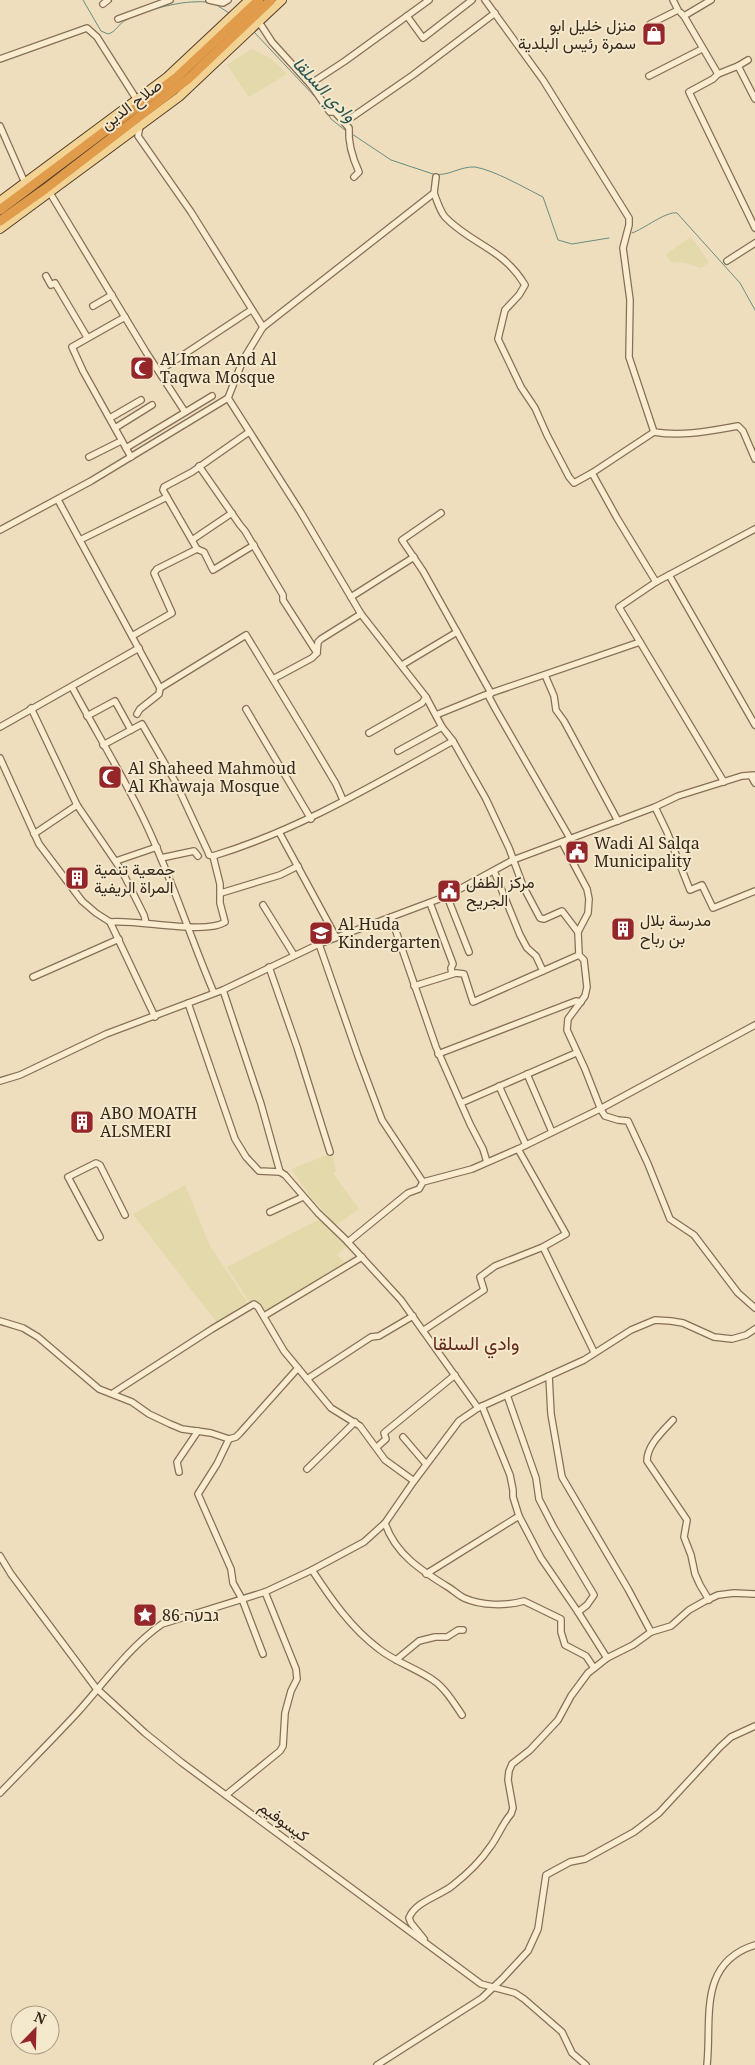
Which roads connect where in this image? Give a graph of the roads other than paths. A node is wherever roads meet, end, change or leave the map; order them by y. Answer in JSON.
{"nodes":[{"id":1,"x":170,"y":0,"type":"edge"},
{"id":2,"x":209,"y":0,"type":"edge"},
{"id":3,"x":228,"y":0,"type":"edge"},
{"id":4,"x":259,"y":0,"type":"edge"},
{"id":5,"x":271,"y":0,"type":"edge"},
{"id":6,"x":282,"y":0,"type":"edge"},
{"id":7,"x":429,"y":0,"type":"edge"},
{"id":8,"x":472,"y":0,"type":"edge"},
{"id":9,"x":486,"y":0,"type":"edge"},
{"id":10,"x":673,"y":0,"type":"edge"},
{"id":11,"x":710,"y":0,"type":"edge"},
{"id":12,"x":248,"y":9,"type":"edge"},
{"id":13,"x":678,"y":10,"type":"junction"},
{"id":14,"x":495,"y":13,"type":"junction"},
{"id":15,"x":407,"y":16,"type":"junction"},
{"id":16,"x":684,"y":16,"type":"junction"},
{"id":17,"x":118,"y":19,"type":"dead end"},
{"id":18,"x":236,"y":27,"type":"junction"},
{"id":19,"x":652,"y":36,"type":"dead end"},
{"id":20,"x":702,"y":49,"type":"junction"},
{"id":21,"x":0,"y":59,"type":"edge"},
{"id":22,"x":748,"y":60,"type":"dead end"},
{"id":23,"x":738,"y":66,"type":"junction"},
{"id":24,"x":718,"y":74,"type":"junction"},
{"id":25,"x":648,"y":76,"type":"dead end"},
{"id":26,"x":310,"y":84,"type":"junction"},
{"id":27,"x":755,"y":99,"type":"edge"},
{"id":28,"x":137,"y":100,"type":"junction"},
{"id":29,"x":345,"y":122,"type":"junction"},
{"id":30,"x":141,"y":125,"type":"junction"},
{"id":31,"x":0,"y":126,"type":"edge"},
{"id":32,"x":125,"y":136,"type":"junction"},
{"id":33,"x":138,"y":136,"type":"junction"},
{"id":34,"x":354,"y":177,"type":"dead end"},
{"id":35,"x":436,"y":177,"type":"dead end"},
{"id":36,"x":25,"y":183,"type":"junction"},
{"id":37,"x":50,"y":192,"type":"junction"},
{"id":38,"x":434,"y":193,"type":"junction"},
{"id":39,"x":0,"y":201,"type":"edge"},
{"id":40,"x":0,"y":210,"type":"edge"},
{"id":41,"x":0,"y":221,"type":"edge"},
{"id":42,"x":755,"y":228,"type":"edge"},
{"id":43,"x":0,"y":229,"type":"edge"},
{"id":44,"x":755,"y":242,"type":"edge"},
{"id":45,"x":727,"y":261,"type":"dead end"},
{"id":46,"x":46,"y":276,"type":"dead end"},
{"id":47,"x":112,"y":295,"type":"junction"},
{"id":48,"x":93,"y":306,"type":"dead end"},
{"id":49,"x":251,"y":310,"type":"junction"},
{"id":50,"x":125,"y":317,"type":"junction"},
{"id":51,"x":264,"y":327,"type":"junction"},
{"id":52,"x":88,"y":337,"type":"junction"},
{"id":53,"x":159,"y":371,"type":"junction"},
{"id":54,"x":212,"y":396,"type":"dead end"},
{"id":55,"x":228,"y":398,"type":"junction"},
{"id":56,"x":141,"y":400,"type":"dead end"},
{"id":57,"x":152,"y":405,"type":"dead end"},
{"id":58,"x":185,"y":412,"type":"junction"},
{"id":59,"x":110,"y":418,"type":"junction"},
{"id":60,"x":116,"y":428,"type":"junction"},
{"id":61,"x":249,"y":432,"type":"junction"},
{"id":62,"x":654,"y":432,"type":"junction"},
{"id":63,"x":121,"y":441,"type":"junction"},
{"id":64,"x":126,"y":448,"type":"junction"},
{"id":65,"x":89,"y":458,"type":"dead end"},
{"id":66,"x":132,"y":458,"type":"junction"},
{"id":67,"x":755,"y":459,"type":"edge"},
{"id":68,"x":199,"y":466,"type":"junction"},
{"id":69,"x":592,"y":473,"type":"junction"},
{"id":70,"x":167,"y":497,"type":"junction"},
{"id":71,"x":58,"y":500,"type":"junction"},
{"id":72,"x":232,"y":513,"type":"junction"},
{"id":73,"x":441,"y":513,"type":"dead end"},
{"id":74,"x":755,"y":529,"type":"edge"},
{"id":75,"x":0,"y":530,"type":"edge"},
{"id":76,"x":80,"y":540,"type":"junction"},
{"id":77,"x":192,"y":540,"type":"junction"},
{"id":78,"x":254,"y":545,"type":"junction"},
{"id":79,"x":197,"y":549,"type":"junction"},
{"id":80,"x":414,"y":557,"type":"junction"},
{"id":81,"x":669,"y":575,"type":"junction"},
{"id":82,"x":656,"y":582,"type":"junction"},
{"id":83,"x":351,"y":597,"type":"junction"},
{"id":84,"x":361,"y":614,"type":"junction"},
{"id":85,"x":456,"y":632,"type":"junction"},
{"id":86,"x":132,"y":636,"type":"junction"},
{"id":87,"x":640,"y":642,"type":"junction"},
{"id":88,"x":138,"y":648,"type":"junction"},
{"id":89,"x":317,"y":653,"type":"junction"},
{"id":90,"x":402,"y":665,"type":"junction"},
{"id":91,"x":545,"y":676,"type":"junction"},
{"id":92,"x":273,"y":679,"type":"junction"},
{"id":93,"x":72,"y":687,"type":"junction"},
{"id":94,"x":160,"y":688,"type":"junction"},
{"id":95,"x":491,"y":693,"type":"junction"},
{"id":96,"x":426,"y":697,"type":"junction"},
{"id":97,"x":31,"y":708,"type":"junction"},
{"id":98,"x":246,"y":709,"type":"dead end"},
{"id":99,"x":137,"y":714,"type":"dead end"},
{"id":100,"x":436,"y":715,"type":"junction"},
{"id":101,"x":87,"y":716,"type":"junction"},
{"id":102,"x":755,"y":725,"type":"edge"},
{"id":103,"x":0,"y":726,"type":"edge"},
{"id":104,"x":442,"y":726,"type":"junction"},
{"id":105,"x":131,"y":730,"type":"junction"},
{"id":106,"x":369,"y":733,"type":"dead end"},
{"id":107,"x":453,"y":741,"type":"junction"},
{"id":108,"x":103,"y":745,"type":"junction"},
{"id":109,"x":398,"y":751,"type":"dead end"},
{"id":110,"x":0,"y":758,"type":"edge"},
{"id":111,"x":753,"y":775,"type":"edge"},
{"id":112,"x":724,"y":782,"type":"junction"},
{"id":113,"x":755,"y":783,"type":"edge"},
{"id":114,"x":343,"y":800,"type":"junction"},
{"id":115,"x":78,"y":805,"type":"junction"},
{"id":116,"x":654,"y":808,"type":"junction"},
{"id":117,"x":310,"y":819,"type":"junction"},
{"id":118,"x":618,"y":821,"type":"junction"},
{"id":119,"x":279,"y":832,"type":"junction"},
{"id":120,"x":34,"y":834,"type":"junction"},
{"id":121,"x":571,"y":840,"type":"junction"},
{"id":122,"x":562,"y":842,"type":"junction"},
{"id":123,"x":156,"y":847,"type":"junction"},
{"id":124,"x":198,"y":856,"type":"dead end"},
{"id":125,"x":213,"y":856,"type":"junction"},
{"id":126,"x":161,"y":858,"type":"junction"},
{"id":127,"x":513,"y":860,"type":"junction"},
{"id":128,"x":116,"y":861,"type":"junction"},
{"id":129,"x":298,"y":866,"type":"junction"},
{"id":130,"x":494,"y":871,"type":"junction"},
{"id":131,"x":755,"y":891,"type":"edge"},
{"id":132,"x":221,"y":893,"type":"junction"},
{"id":133,"x":447,"y":896,"type":"junction"},
{"id":134,"x":430,"y":903,"type":"junction"},
{"id":135,"x":262,"y":905,"type":"dead end"},
{"id":136,"x":391,"y":917,"type":"junction"},
{"id":137,"x":110,"y":922,"type":"junction"},
{"id":138,"x":146,"y":923,"type":"junction"},
{"id":139,"x":187,"y":926,"type":"junction"},
{"id":140,"x":578,"y":932,"type":"junction"},
{"id":141,"x":336,"y":937,"type":"junction"},
{"id":142,"x":119,"y":939,"type":"junction"},
{"id":143,"x":319,"y":944,"type":"junction"},
{"id":144,"x":469,"y":952,"type":"dead end"},
{"id":145,"x":294,"y":955,"type":"junction"},
{"id":146,"x":580,"y":955,"type":"junction"},
{"id":147,"x":269,"y":967,"type":"junction"},
{"id":148,"x":543,"y":971,"type":"junction"},
{"id":149,"x":452,"y":974,"type":"junction"},
{"id":150,"x":33,"y":977,"type":"dead end"},
{"id":151,"x":414,"y":986,"type":"junction"},
{"id":152,"x":222,"y":990,"type":"junction"},
{"id":153,"x":214,"y":993,"type":"junction"},
{"id":154,"x":581,"y":1002,"type":"junction"},
{"id":155,"x":188,"y":1003,"type":"junction"},
{"id":156,"x":155,"y":1017,"type":"junction"},
{"id":157,"x":755,"y":1025,"type":"edge"},
{"id":158,"x":576,"y":1053,"type":"junction"},
{"id":159,"x":438,"y":1054,"type":"junction"},
{"id":160,"x":527,"y":1074,"type":"junction"},
{"id":161,"x":0,"y":1080,"type":"edge"},
{"id":162,"x":498,"y":1086,"type":"junction"},
{"id":163,"x":461,"y":1103,"type":"junction"},
{"id":164,"x":600,"y":1109,"type":"junction"},
{"id":165,"x":552,"y":1132,"type":"junction"},
{"id":166,"x":526,"y":1144,"type":"junction"},
{"id":167,"x":518,"y":1149,"type":"junction"},
{"id":168,"x":330,"y":1152,"type":"dead end"},
{"id":169,"x":488,"y":1162,"type":"junction"},
{"id":170,"x":280,"y":1172,"type":"junction"},
{"id":171,"x":423,"y":1182,"type":"junction"},
{"id":172,"x":303,"y":1196,"type":"junction"},
{"id":173,"x":270,"y":1212,"type":"dead end"},
{"id":174,"x":125,"y":1215,"type":"dead end"},
{"id":175,"x":100,"y":1237,"type":"dead end"},
{"id":176,"x":348,"y":1242,"type":"junction"},
{"id":177,"x":543,"y":1247,"type":"junction"},
{"id":178,"x":362,"y":1257,"type":"junction"},
{"id":179,"x":755,"y":1308,"type":"edge"},
{"id":180,"x":264,"y":1316,"type":"junction"},
{"id":181,"x":413,"y":1316,"type":"junction"},
{"id":182,"x":0,"y":1321,"type":"edge"},
{"id":183,"x":755,"y":1329,"type":"edge"},
{"id":184,"x":424,"y":1330,"type":"junction"},
{"id":185,"x":594,"y":1352,"type":"junction"},
{"id":186,"x":298,"y":1368,"type":"junction"},
{"id":187,"x":455,"y":1374,"type":"junction"},
{"id":188,"x":549,"y":1376,"type":"junction"},
{"id":189,"x":307,"y":1379,"type":"junction"},
{"id":190,"x":113,"y":1393,"type":"junction"},
{"id":191,"x":507,"y":1395,"type":"junction"},
{"id":192,"x":480,"y":1407,"type":"junction"},
{"id":193,"x":673,"y":1420,"type":"dead end"},
{"id":194,"x":355,"y":1422,"type":"junction"},
{"id":195,"x":198,"y":1431,"type":"junction"},
{"id":196,"x":403,"y":1437,"type":"dead end"},
{"id":197,"x":229,"y":1439,"type":"junction"},
{"id":198,"x":377,"y":1447,"type":"junction"},
{"id":199,"x":426,"y":1464,"type":"junction"},
{"id":200,"x":307,"y":1469,"type":"dead end"},
{"id":201,"x":179,"y":1472,"type":"dead end"},
{"id":202,"x":414,"y":1481,"type":"junction"},
{"id":203,"x":518,"y":1516,"type":"junction"},
{"id":204,"x":385,"y":1523,"type":"junction"},
{"id":205,"x":0,"y":1556,"type":"edge"},
{"id":206,"x":312,"y":1570,"type":"junction"},
{"id":207,"x":426,"y":1574,"type":"junction"},
{"id":208,"x":265,"y":1592,"type":"junction"},
{"id":209,"x":755,"y":1594,"type":"edge"},
{"id":210,"x":242,"y":1599,"type":"junction"},
{"id":211,"x":709,"y":1600,"type":"junction"},
{"id":212,"x":578,"y":1612,"type":"junction"},
{"id":213,"x":463,"y":1630,"type":"dead end"},
{"id":214,"x":651,"y":1632,"type":"junction"},
{"id":215,"x":263,"y":1654,"type":"dead end"},
{"id":216,"x":607,"y":1658,"type":"junction"},
{"id":217,"x":396,"y":1660,"type":"junction"},
{"id":218,"x":594,"y":1668,"type":"junction"},
{"id":219,"x":96,"y":1688,"type":"junction"},
{"id":220,"x":462,"y":1715,"type":"dead end"},
{"id":221,"x":755,"y":1726,"type":"edge"},
{"id":222,"x":0,"y":1793,"type":"edge"},
{"id":223,"x":226,"y":1795,"type":"junction"},
{"id":224,"x":428,"y":1945,"type":"junction"},
{"id":225,"x":755,"y":1945,"type":"edge"},
{"id":226,"x":493,"y":1989,"type":"junction"},
{"id":227,"x":377,"y":2065,"type":"edge"},
{"id":228,"x":586,"y":2065,"type":"edge"},
{"id":229,"x":707,"y":2065,"type":"edge"}],
"edges":[{"from":1,"to":17,"type":"street"},
{"from":2,"to":3,"type":"street"},
{"from":4,"to":12,"type":"highway","name":"صلاح الدين"},
{"from":5,"to":12,"type":"highway","name":"صلاح الدين"},
{"from":6,"to":12,"type":"main road"},
{"from":7,"to":15,"type":"street"},
{"from":8,"to":15,"type":"street"},
{"from":9,"to":14,"type":"street"},
{"from":10,"to":13,"type":"street"},
{"from":11,"to":16,"type":"street"},
{"from":12,"to":18,"type":"highway","name":"صلاح الدين"},
{"from":12,"to":18,"type":"main road"},
{"from":12,"to":26,"type":"street"},
{"from":13,"to":16,"type":"street"},
{"from":13,"to":19,"type":"street"},
{"from":14,"to":29,"type":"street"},
{"from":14,"to":62,"type":"street"},
{"from":15,"to":26,"type":"street"},
{"from":16,"to":20,"type":"street"},
{"from":18,"to":28,"type":"main road"},
{"from":18,"to":30,"type":"main road"},
{"from":18,"to":40,"type":"highway","name":"صلاح الدين"},
{"from":18,"to":41,"type":"highway","name":"صلاح الدين"},
{"from":20,"to":24,"type":"street"},
{"from":20,"to":25,"type":"street"},
{"from":21,"to":28,"type":"street"},
{"from":22,"to":23,"type":"street"},
{"from":23,"to":24,"type":"street"},
{"from":23,"to":27,"type":"street"},
{"from":24,"to":42,"type":"street"},
{"from":26,"to":29,"type":"street"},
{"from":28,"to":36,"type":"main road"},
{"from":29,"to":34,"type":"street"},
{"from":30,"to":32,"type":"main road"},
{"from":30,"to":33,"type":"street"},
{"from":31,"to":36,"type":"street"},
{"from":32,"to":33,"type":"street"},
{"from":32,"to":37,"type":"main road"},
{"from":33,"to":49,"type":"street"},
{"from":35,"to":38,"type":"street"},
{"from":36,"to":39,"type":"main road"},
{"from":37,"to":43,"type":"main road"},
{"from":37,"to":47,"type":"street"},
{"from":38,"to":51,"type":"street"},
{"from":38,"to":69,"type":"street"},
{"from":44,"to":45,"type":"street"},
{"from":46,"to":52,"type":"street"},
{"from":47,"to":48,"type":"street"},
{"from":47,"to":50,"type":"street"},
{"from":49,"to":51,"type":"street"},
{"from":49,"to":53,"type":"street"},
{"from":50,"to":52,"type":"street"},
{"from":50,"to":53,"type":"street"},
{"from":51,"to":55,"type":"street"},
{"from":52,"to":59,"type":"street"},
{"from":53,"to":58,"type":"street"},
{"from":54,"to":58,"type":"street"},
{"from":55,"to":61,"type":"street"},
{"from":55,"to":66,"type":"street"},
{"from":56,"to":59,"type":"street"},
{"from":57,"to":60,"type":"street"},
{"from":58,"to":64,"type":"street"},
{"from":59,"to":60,"type":"street"},
{"from":60,"to":63,"type":"street"},
{"from":61,"to":68,"type":"street"},
{"from":61,"to":83,"type":"street"},
{"from":62,"to":67,"type":"street"},
{"from":62,"to":69,"type":"street"},
{"from":63,"to":64,"type":"street"},
{"from":63,"to":65,"type":"street"},
{"from":64,"to":66,"type":"street"},
{"from":66,"to":71,"type":"street"},
{"from":68,"to":70,"type":"street"},
{"from":68,"to":72,"type":"street"},
{"from":69,"to":82,"type":"street"},
{"from":70,"to":76,"type":"street"},
{"from":70,"to":77,"type":"street"},
{"from":71,"to":75,"type":"street"},
{"from":71,"to":76,"type":"street"},
{"from":72,"to":77,"type":"street"},
{"from":72,"to":78,"type":"street"},
{"from":73,"to":80,"type":"street"},
{"from":74,"to":81,"type":"street"},
{"from":76,"to":86,"type":"street"},
{"from":77,"to":79,"type":"street"},
{"from":78,"to":79,"type":"street"},
{"from":78,"to":89,"type":"street"},
{"from":79,"to":86,"type":"street"},
{"from":80,"to":83,"type":"street"},
{"from":80,"to":85,"type":"street"},
{"from":81,"to":82,"type":"street"},
{"from":81,"to":102,"type":"street"},
{"from":82,"to":87,"type":"street"},
{"from":83,"to":84,"type":"street"},
{"from":84,"to":89,"type":"street"},
{"from":84,"to":90,"type":"street"},
{"from":85,"to":90,"type":"street"},
{"from":85,"to":95,"type":"street"},
{"from":86,"to":88,"type":"street"},
{"from":87,"to":91,"type":"street"},
{"from":87,"to":112,"type":"street"},
{"from":88,"to":93,"type":"street"},
{"from":88,"to":94,"type":"street"},
{"from":89,"to":92,"type":"street"},
{"from":90,"to":96,"type":"street"},
{"from":91,"to":95,"type":"street"},
{"from":91,"to":118,"type":"street"},
{"from":92,"to":94,"type":"street"},
{"from":92,"to":114,"type":"street"},
{"from":93,"to":97,"type":"street"},
{"from":93,"to":101,"type":"street"},
{"from":94,"to":99,"type":"street"},
{"from":95,"to":100,"type":"street"},
{"from":95,"to":121,"type":"street"},
{"from":96,"to":100,"type":"street"},
{"from":96,"to":106,"type":"street"},
{"from":97,"to":103,"type":"street"},
{"from":97,"to":115,"type":"street"},
{"from":98,"to":117,"type":"street"},
{"from":100,"to":104,"type":"street"},
{"from":101,"to":105,"type":"street"},
{"from":101,"to":108,"type":"street"},
{"from":104,"to":107,"type":"street"},
{"from":104,"to":109,"type":"street"},
{"from":105,"to":108,"type":"street"},
{"from":105,"to":125,"type":"street"},
{"from":107,"to":114,"type":"street"},
{"from":107,"to":127,"type":"street"},
{"from":108,"to":123,"type":"street"},
{"from":110,"to":120,"type":"street"},
{"from":111,"to":112,"type":"street"},
{"from":111,"to":113,"type":"street"},
{"from":112,"to":116,"type":"street"},
{"from":114,"to":117,"type":"street"},
{"from":115,"to":120,"type":"street"},
{"from":115,"to":128,"type":"street"},
{"from":116,"to":118,"type":"street"},
{"from":116,"to":131,"type":"street"},
{"from":117,"to":119,"type":"street"},
{"from":118,"to":121,"type":"street"},
{"from":119,"to":125,"type":"street"},
{"from":119,"to":129,"type":"street"},
{"from":120,"to":137,"type":"street"},
{"from":121,"to":122,"type":"street"},
{"from":122,"to":127,"type":"street"},
{"from":122,"to":140,"type":"street"},
{"from":123,"to":126,"type":"street"},
{"from":123,"to":128,"type":"street"},
{"from":124,"to":126,"type":"street"},
{"from":125,"to":132,"type":"street"},
{"from":126,"to":139,"type":"street"},
{"from":127,"to":130,"type":"street"},
{"from":127,"to":140,"type":"street"},
{"from":128,"to":138,"type":"street"},
{"from":129,"to":132,"type":"street"},
{"from":129,"to":141,"type":"street"},
{"from":130,"to":133,"type":"street"},
{"from":130,"to":148,"type":"street"},
{"from":132,"to":139,"type":"street"},
{"from":133,"to":134,"type":"street"},
{"from":133,"to":144,"type":"street"},
{"from":134,"to":136,"type":"street"},
{"from":134,"to":149,"type":"street"},
{"from":135,"to":145,"type":"street"},
{"from":136,"to":141,"type":"street"},
{"from":136,"to":151,"type":"street"},
{"from":137,"to":138,"type":"street"},
{"from":137,"to":142,"type":"street"},
{"from":138,"to":139,"type":"street"},
{"from":139,"to":153,"type":"street"},
{"from":140,"to":146,"type":"street"},
{"from":141,"to":143,"type":"street"},
{"from":142,"to":150,"type":"street"},
{"from":142,"to":156,"type":"street"},
{"from":143,"to":145,"type":"street"},
{"from":143,"to":171,"type":"street"},
{"from":145,"to":147,"type":"street"},
{"from":146,"to":148,"type":"street"},
{"from":146,"to":154,"type":"street"},
{"from":147,"to":152,"type":"street"},
{"from":147,"to":168,"type":"street"},
{"from":148,"to":149,"type":"street"},
{"from":149,"to":151,"type":"street"},
{"from":151,"to":159,"type":"street"},
{"from":152,"to":153,"type":"street"},
{"from":152,"to":170,"type":"street"},
{"from":153,"to":155,"type":"street"},
{"from":154,"to":158,"type":"street"},
{"from":154,"to":159,"type":"street"},
{"from":155,"to":156,"type":"street"},
{"from":155,"to":170,"type":"street"},
{"from":156,"to":161,"type":"street"},
{"from":157,"to":164,"type":"street"},
{"from":158,"to":160,"type":"street"},
{"from":158,"to":164,"type":"street"},
{"from":159,"to":163,"type":"street"},
{"from":160,"to":162,"type":"street"},
{"from":160,"to":165,"type":"street"},
{"from":162,"to":163,"type":"street"},
{"from":162,"to":166,"type":"street"},
{"from":163,"to":169,"type":"street"},
{"from":164,"to":165,"type":"street"},
{"from":164,"to":179,"type":"street"},
{"from":165,"to":166,"type":"street"},
{"from":166,"to":167,"type":"street"},
{"from":167,"to":169,"type":"street"},
{"from":167,"to":177,"type":"street"},
{"from":169,"to":171,"type":"street"},
{"from":170,"to":172,"type":"street"},
{"from":171,"to":176,"type":"street"},
{"from":172,"to":173,"type":"street"},
{"from":172,"to":176,"type":"street"},
{"from":174,"to":175,"type":"street"},
{"from":176,"to":178,"type":"street"},
{"from":177,"to":184,"type":"street"},
{"from":177,"to":185,"type":"street"},
{"from":178,"to":180,"type":"street"},
{"from":178,"to":181,"type":"street"},
{"from":180,"to":186,"type":"street"},
{"from":180,"to":190,"type":"street"},
{"from":181,"to":184,"type":"street"},
{"from":181,"to":189,"type":"street"},
{"from":182,"to":190,"type":"street"},
{"from":183,"to":185,"type":"street"},
{"from":184,"to":187,"type":"street"},
{"from":185,"to":188,"type":"street"},
{"from":186,"to":189,"type":"street"},
{"from":186,"to":197,"type":"street"},
{"from":187,"to":192,"type":"street"},
{"from":187,"to":198,"type":"street"},
{"from":188,"to":191,"type":"street"},
{"from":188,"to":214,"type":"street"},
{"from":189,"to":194,"type":"street"},
{"from":190,"to":195,"type":"street"},
{"from":191,"to":192,"type":"street"},
{"from":191,"to":212,"type":"street"},
{"from":192,"to":199,"type":"street"},
{"from":192,"to":203,"type":"street"},
{"from":193,"to":211,"type":"street"},
{"from":194,"to":198,"type":"street"},
{"from":194,"to":200,"type":"street"},
{"from":195,"to":197,"type":"street"},
{"from":195,"to":201,"type":"street"},
{"from":196,"to":199,"type":"street"},
{"from":197,"to":210,"type":"street"},
{"from":198,"to":202,"type":"street"},
{"from":199,"to":202,"type":"street"},
{"from":202,"to":204,"type":"street"},
{"from":203,"to":207,"type":"street"},
{"from":203,"to":212,"type":"street"},
{"from":204,"to":206,"type":"street"},
{"from":204,"to":207,"type":"street"},
{"from":205,"to":219,"type":"street","name":"كيسوفيم"},
{"from":206,"to":208,"type":"street"},
{"from":206,"to":217,"type":"street"},
{"from":207,"to":218,"type":"street"},
{"from":208,"to":210,"type":"street"},
{"from":208,"to":223,"type":"street"},
{"from":209,"to":211,"type":"street"},
{"from":210,"to":215,"type":"street"},
{"from":210,"to":219,"type":"street"},
{"from":211,"to":214,"type":"street"},
{"from":212,"to":216,"type":"street"},
{"from":213,"to":217,"type":"street"},
{"from":214,"to":216,"type":"street"},
{"from":216,"to":218,"type":"street"},
{"from":217,"to":220,"type":"street"},
{"from":218,"to":224,"type":"street"},
{"from":219,"to":222,"type":"street"},
{"from":219,"to":223,"type":"street","name":"كيسوفيم"},
{"from":221,"to":226,"type":"street"},
{"from":223,"to":224,"type":"street","name":"كيسوفيم"},
{"from":224,"to":226,"type":"street","name":"كيسوفيم"},
{"from":225,"to":229,"type":"street"},
{"from":226,"to":227,"type":"street"},
{"from":226,"to":228,"type":"street","name":"كيسوفيم"}]}
